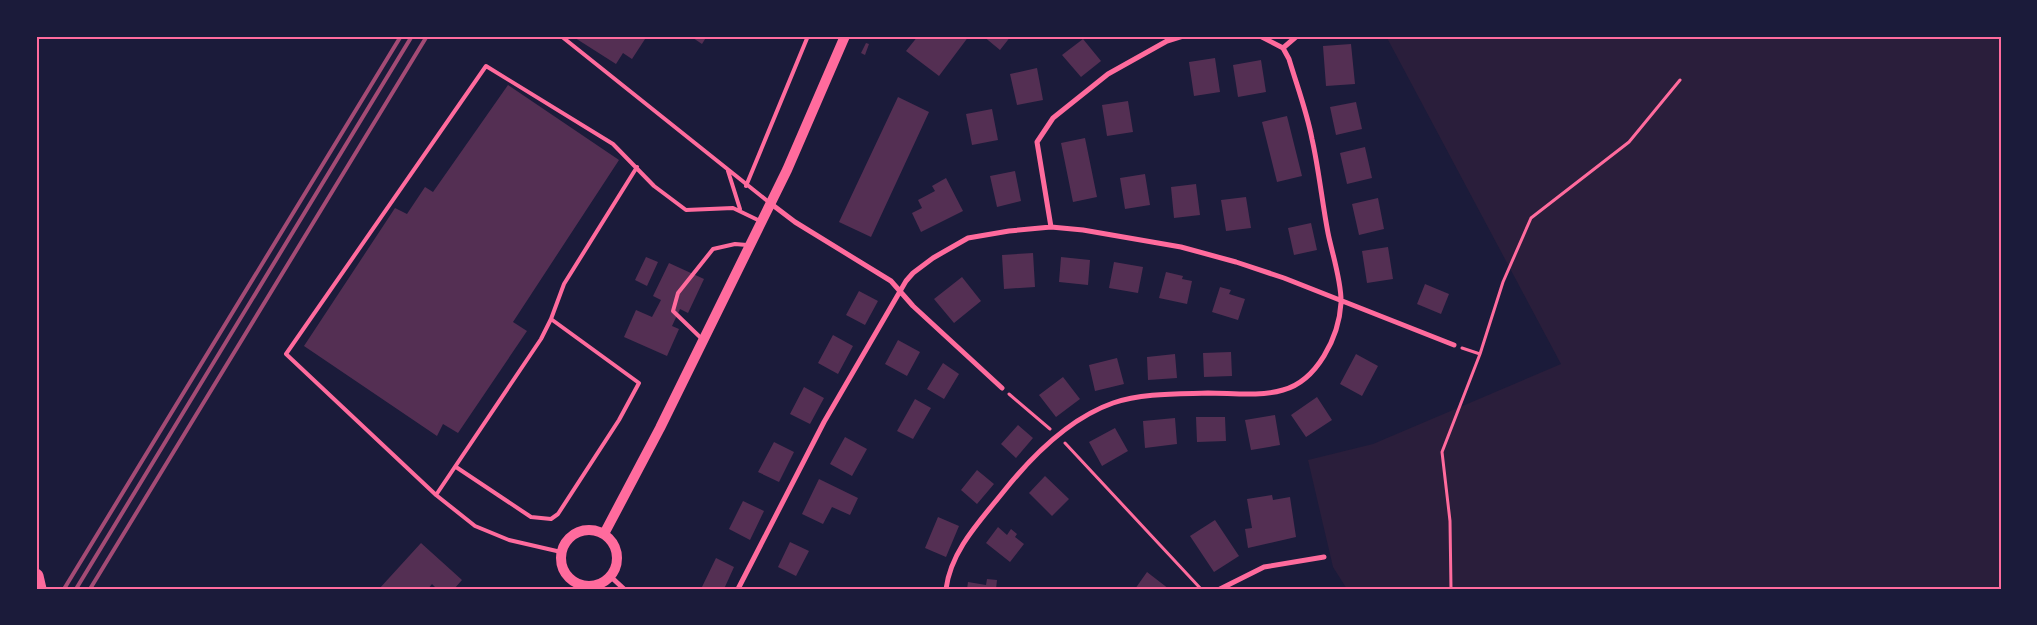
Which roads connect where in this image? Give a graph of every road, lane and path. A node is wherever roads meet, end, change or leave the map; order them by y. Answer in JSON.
{"nodes":[{"id":1,"x":561,"y":36,"type":"edge"},
{"id":2,"x":808,"y":36,"type":"edge"},
{"id":3,"x":845,"y":36,"type":"edge"},
{"id":4,"x":1183,"y":36,"type":"edge"},
{"id":5,"x":1260,"y":36,"type":"edge"},
{"id":6,"x":1296,"y":36,"type":"edge"},
{"id":7,"x":1283,"y":48,"type":"junction"},
{"id":8,"x":1680,"y":80,"type":"dead end"},
{"id":9,"x":637,"y":167,"type":"junction"},
{"id":10,"x":728,"y":171,"type":"junction"},
{"id":11,"x":746,"y":186,"type":"junction"},
{"id":12,"x":770,"y":203,"type":"junction"},
{"id":13,"x":740,"y":209,"type":"junction"},
{"id":14,"x":761,"y":222,"type":"junction"},
{"id":15,"x":1051,"y":227,"type":"junction"},
{"id":16,"x":750,"y":245,"type":"junction"},
{"id":17,"x":901,"y":290,"type":"junction"},
{"id":18,"x":1341,"y":300,"type":"junction"},
{"id":19,"x":551,"y":319,"type":"junction"},
{"id":20,"x":702,"y":340,"type":"junction"},
{"id":21,"x":1454,"y":345,"type":"joint"},
{"id":22,"x":1480,"y":354,"type":"junction"},
{"id":23,"x":1002,"y":388,"type":"joint"},
{"id":24,"x":1058,"y":436,"type":"junction"},
{"id":25,"x":456,"y":466,"type":"junction"},
{"id":26,"x":436,"y":494,"type":"junction"},
{"id":27,"x":604,"y":534,"type":"junction"},
{"id":28,"x":561,"y":552,"type":"junction"},
{"id":29,"x":1324,"y":557,"type":"dead end"},
{"id":30,"x":36,"y":576,"type":"edge"},
{"id":31,"x":610,"y":576,"type":"junction"},
{"id":32,"x":572,"y":585,"type":"edge"},
{"id":33,"x":39,"y":589,"type":"edge"},
{"id":34,"x":624,"y":589,"type":"edge"},
{"id":35,"x":738,"y":589,"type":"edge"},
{"id":36,"x":946,"y":589,"type":"edge"},
{"id":37,"x":1201,"y":589,"type":"edge"},
{"id":38,"x":1220,"y":589,"type":"edge"},
{"id":39,"x":1451,"y":589,"type":"edge"}],
"edges":[{"from":1,"to":10,"type":"lane"},
{"from":2,"to":11,"type":"lane"},
{"from":3,"to":12,"type":"main road"},
{"from":4,"to":15,"type":"street"},
{"from":5,"to":7,"type":"street"},
{"from":6,"to":7,"type":"street"},
{"from":7,"to":18,"type":"street"},
{"from":8,"to":22,"type":"path"},
{"from":9,"to":13,"type":"lane"},
{"from":9,"to":19,"type":"lane"},
{"from":9,"to":26,"type":"lane"},
{"from":10,"to":11,"type":"lane"},
{"from":10,"to":13,"type":"lane"},
{"from":11,"to":12,"type":"lane"},
{"from":12,"to":14,"type":"main road"},
{"from":12,"to":17,"type":"street"},
{"from":13,"to":14,"type":"lane"},
{"from":14,"to":16,"type":"main road"},
{"from":15,"to":17,"type":"street"},
{"from":15,"to":18,"type":"street"},
{"from":16,"to":20,"type":"main road"},
{"from":16,"to":20,"type":"lane"},
{"from":17,"to":23,"type":"street"},
{"from":17,"to":35,"type":"street"},
{"from":18,"to":21,"type":"street"},
{"from":18,"to":24,"type":"street"},
{"from":19,"to":25,"type":"lane"},
{"from":19,"to":25,"type":"lane"},
{"from":20,"to":27,"type":"main road"},
{"from":21,"to":22,"type":"path"},
{"from":22,"to":39,"type":"path"},
{"from":23,"to":24,"type":"path"},
{"from":24,"to":36,"type":"street"},
{"from":24,"to":37,"type":"path"},
{"from":25,"to":26,"type":"lane"},
{"from":26,"to":28,"type":"lane"},
{"from":27,"to":28,"type":"main road"},
{"from":27,"to":31,"type":"main road"},
{"from":28,"to":32,"type":"main road"},
{"from":29,"to":38,"type":"street"},
{"from":30,"to":33,"type":"highway"},
{"from":31,"to":32,"type":"main road"},
{"from":31,"to":34,"type":"street"}]}
